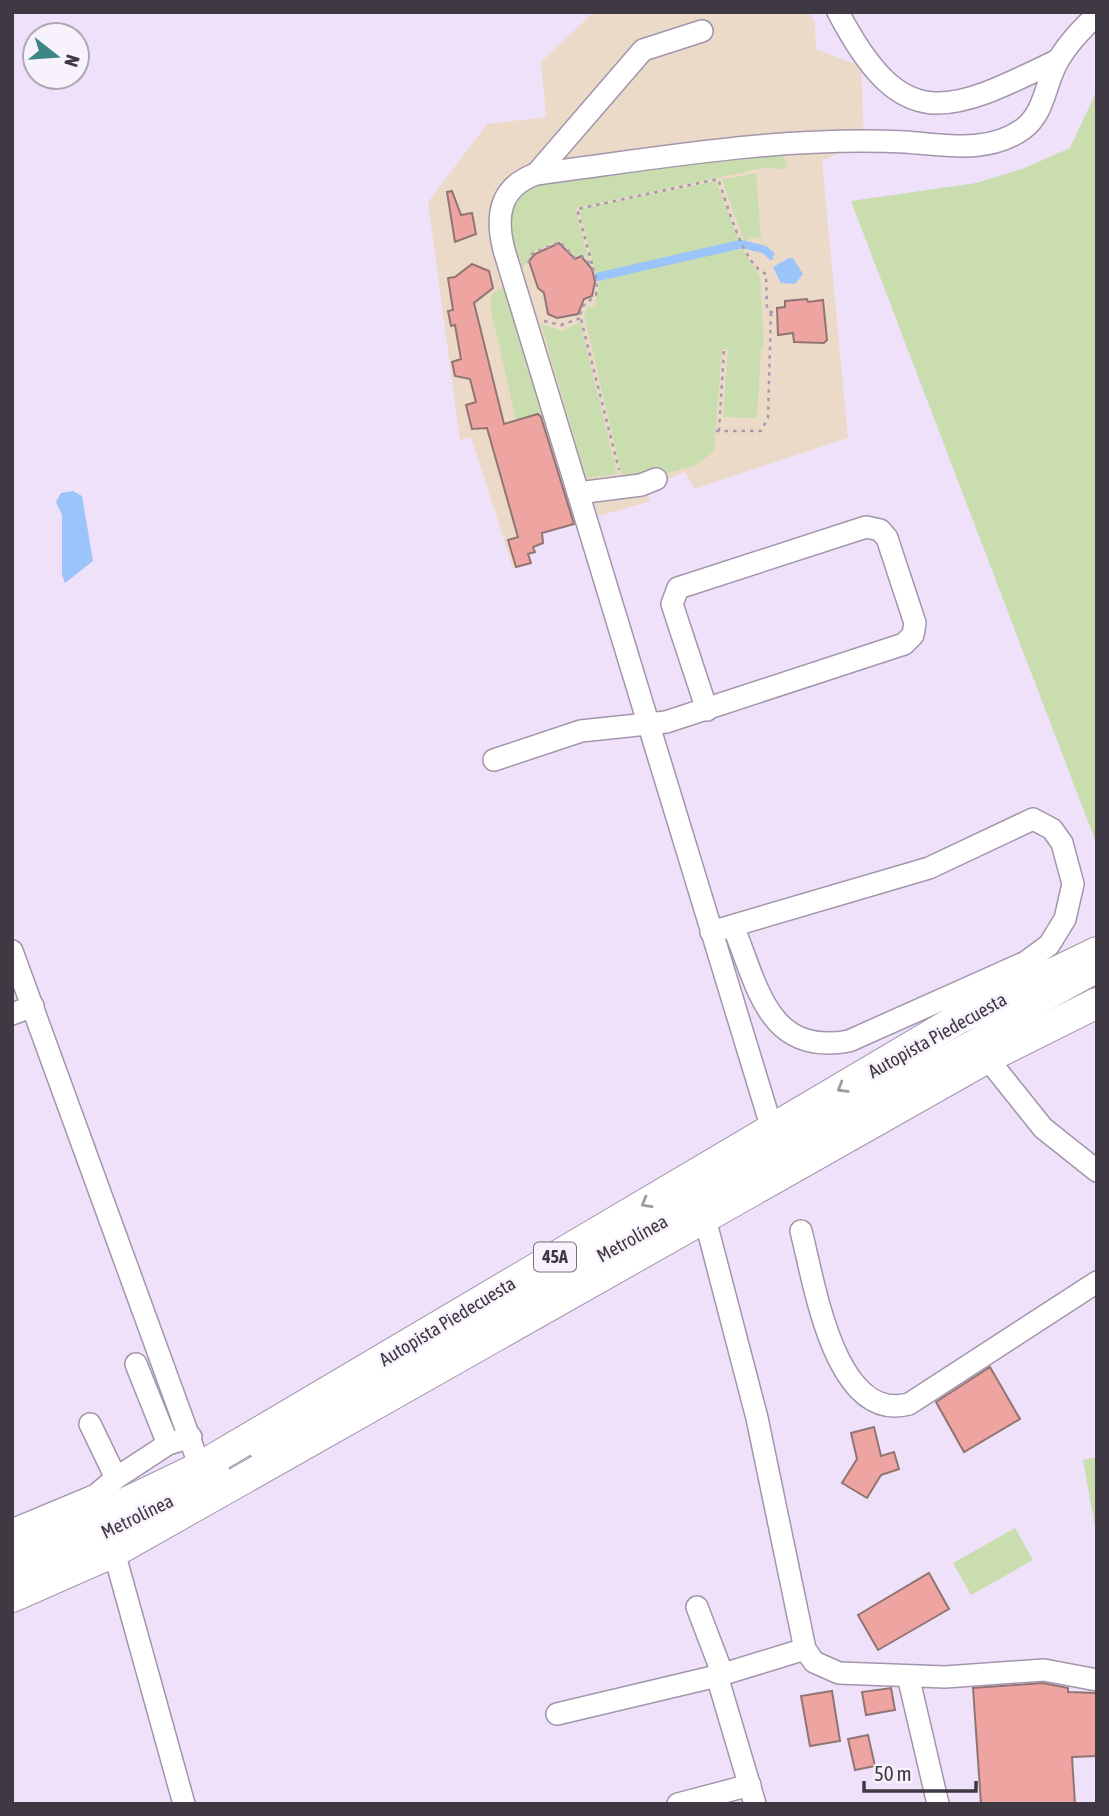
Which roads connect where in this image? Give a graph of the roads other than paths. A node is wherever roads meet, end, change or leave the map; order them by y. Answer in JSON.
{"nodes":[{"id":1,"x":838,"y":12,"type":"edge"},
{"id":2,"x":1097,"y":15,"type":"edge"},
{"id":3,"x":702,"y":31,"type":"dead end"},
{"id":4,"x":1058,"y":60,"type":"junction"},
{"id":5,"x":536,"y":174,"type":"junction"},
{"id":6,"x":656,"y":479,"type":"dead end"},
{"id":7,"x":578,"y":493,"type":"junction"},
{"id":8,"x":707,"y":710,"type":"junction"},
{"id":9,"x":648,"y":726,"type":"junction"},
{"id":10,"x":494,"y":760,"type":"dead end"},
{"id":11,"x":733,"y":926,"type":"junction"},
{"id":12,"x":711,"y":932,"type":"junction"},
{"id":13,"x":12,"y":951,"type":"edge"},
{"id":14,"x":1097,"y":953,"type":"edge"},
{"id":15,"x":1097,"y":972,"type":"edge"},
{"id":16,"x":1097,"y":986,"type":"edge"},
{"id":17,"x":1097,"y":1003,"type":"edge"},
{"id":18,"x":33,"y":1006,"type":"junction"},
{"id":19,"x":12,"y":1014,"type":"edge"},
{"id":20,"x":987,"y":1058,"type":"junction"},
{"id":21,"x":772,"y":1129,"type":"junction"},
{"id":22,"x":1097,"y":1171,"type":"edge"},
{"id":23,"x":705,"y":1219,"type":"junction"},
{"id":24,"x":801,"y":1231,"type":"dead end"},
{"id":25,"x":1097,"y":1282,"type":"edge"},
{"id":26,"x":136,"y":1364,"type":"dead end"},
{"id":27,"x":90,"y":1424,"type":"dead end"},
{"id":28,"x":191,"y":1437,"type":"junction"},
{"id":29,"x":168,"y":1444,"type":"junction"},
{"id":30,"x":200,"y":1466,"type":"junction"},
{"id":31,"x":116,"y":1478,"type":"junction"},
{"id":32,"x":12,"y":1530,"type":"edge"},
{"id":33,"x":114,"y":1552,"type":"junction"},
{"id":34,"x":12,"y":1557,"type":"edge"},
{"id":35,"x":12,"y":1573,"type":"edge"},
{"id":36,"x":12,"y":1580,"type":"edge"},
{"id":37,"x":12,"y":1597,"type":"edge"},
{"id":38,"x":697,"y":1607,"type":"dead end"},
{"id":39,"x":805,"y":1649,"type":"junction"},
{"id":40,"x":720,"y":1675,"type":"junction"},
{"id":41,"x":908,"y":1676,"type":"junction"},
{"id":42,"x":1097,"y":1681,"type":"edge"},
{"id":43,"x":557,"y":1714,"type":"dead end"},
{"id":44,"x":753,"y":1794,"type":"edge"},
{"id":45,"x":184,"y":1804,"type":"edge"},
{"id":46,"x":678,"y":1804,"type":"edge"},
{"id":47,"x":938,"y":1804,"type":"edge"}],
"edges":[{"from":1,"to":4,"type":"street"},
{"from":2,"to":4,"type":"street"},
{"from":3,"to":5,"type":"street"},
{"from":4,"to":5,"type":"street"},
{"from":5,"to":7,"type":"street"},
{"from":6,"to":7,"type":"street"},
{"from":7,"to":9,"type":"street"},
{"from":8,"to":8,"type":"street"},
{"from":8,"to":9,"type":"street"},
{"from":9,"to":10,"type":"street"},
{"from":9,"to":12,"type":"street"},
{"from":11,"to":11,"type":"street"},
{"from":11,"to":12,"type":"street"},
{"from":12,"to":21,"type":"street"},
{"from":13,"to":18,"type":"street"},
{"from":14,"to":21,"type":"highway","name":"Autopista Piedecuesta","number":"45A","one_way":true},
{"from":15,"to":35,"type":"street","name":"Metrolínea"},
{"from":16,"to":36,"type":"street","name":"Metrolínea"},
{"from":17,"to":20,"type":"highway","name":"Autopista Piedecuesta","number":"45A"},
{"from":18,"to":19,"type":"street"},
{"from":18,"to":28,"type":"street"},
{"from":20,"to":22,"type":"street"},
{"from":20,"to":23,"type":"highway","name":"Autopista Piedecuesta","number":"45A"},
{"from":21,"to":30,"type":"highway","name":"Autopista Piedecuesta","number":"45A","one_way":true},
{"from":23,"to":33,"type":"highway","name":"Autopista Piedecuesta","number":"45A"},
{"from":23,"to":39,"type":"street"},
{"from":24,"to":25,"type":"street"},
{"from":26,"to":29,"type":"street"},
{"from":27,"to":31,"type":"street"},
{"from":28,"to":29,"type":"street"},
{"from":28,"to":30,"type":"street"},
{"from":29,"to":31,"type":"street"},
{"from":30,"to":34,"type":"highway","name":"Autopista Piedecuesta","number":"45A"},
{"from":31,"to":32,"type":"street"},
{"from":33,"to":37,"type":"highway","name":"Autopista Piedecuesta","number":"45A"},
{"from":33,"to":45,"type":"street"},
{"from":38,"to":40,"type":"street"},
{"from":39,"to":40,"type":"street"},
{"from":39,"to":41,"type":"street"},
{"from":40,"to":43,"type":"street"},
{"from":40,"to":44,"type":"street"},
{"from":41,"to":42,"type":"street"},
{"from":41,"to":47,"type":"street"},
{"from":44,"to":46,"type":"street"}]}
